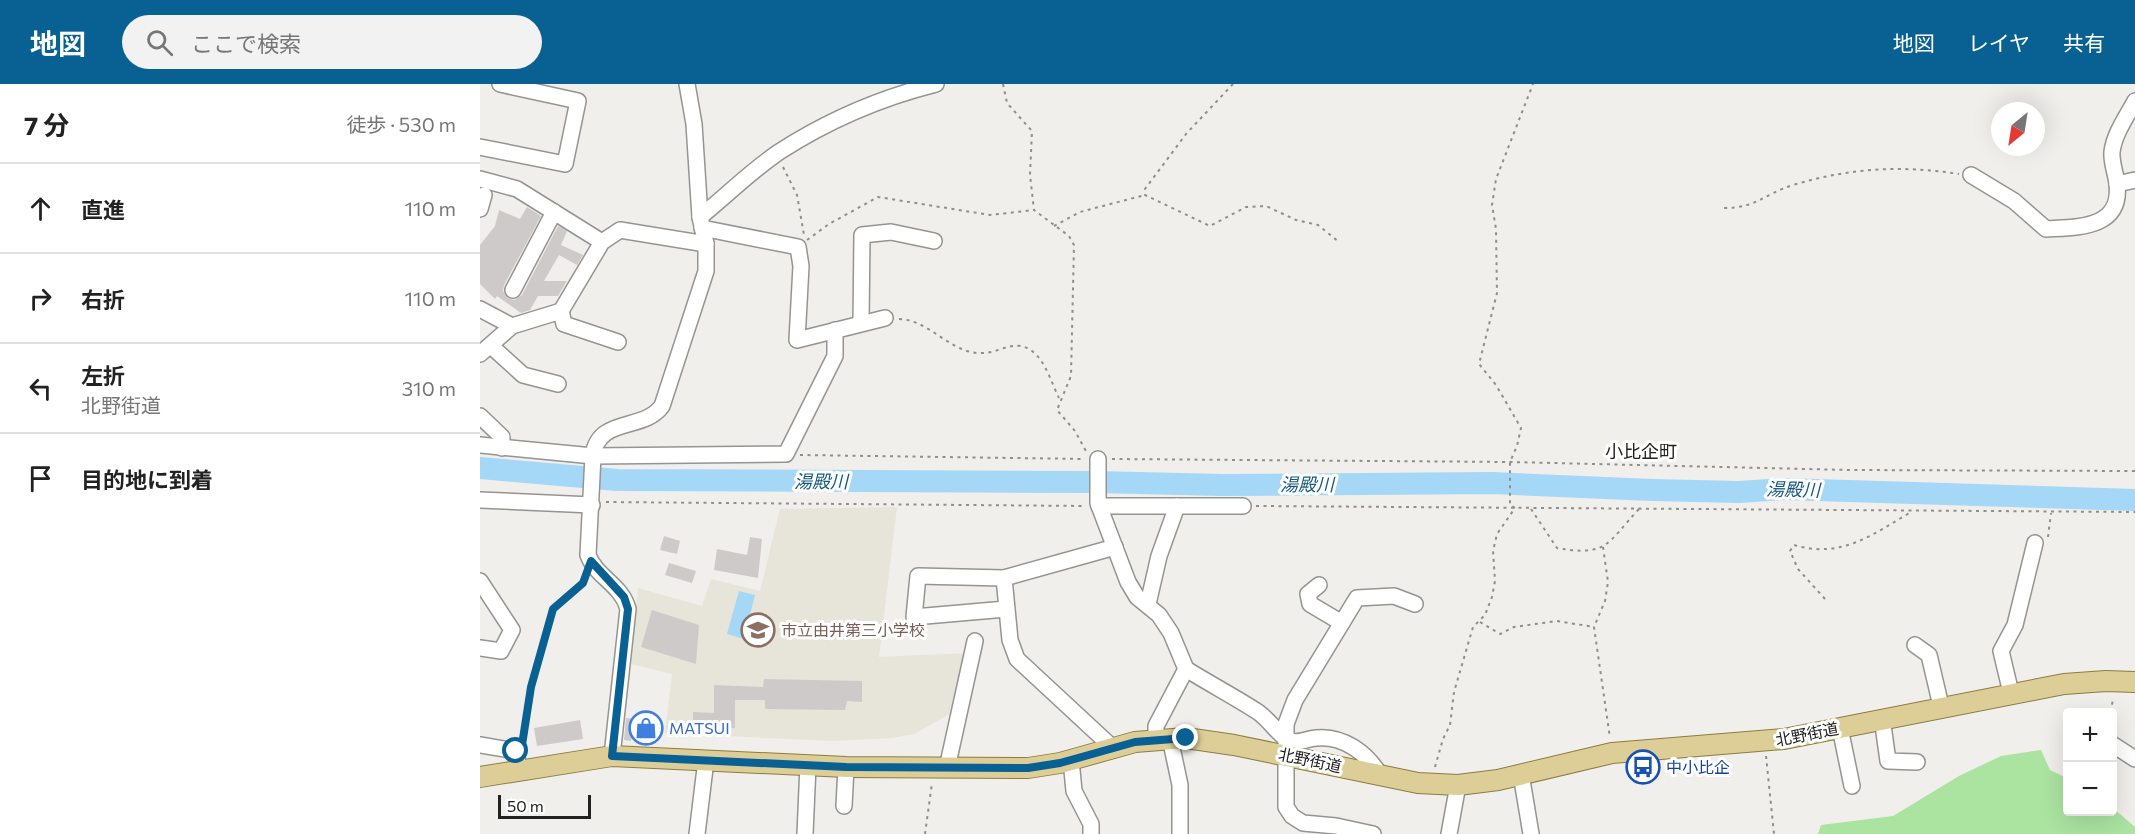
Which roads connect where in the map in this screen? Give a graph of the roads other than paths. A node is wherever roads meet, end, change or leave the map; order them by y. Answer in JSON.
{"nodes":[{"id":1,"x":500,"y":84,"type":"edge"},
{"id":2,"x":687,"y":84,"type":"edge"},
{"id":3,"x":936,"y":84,"type":"edge"},
{"id":4,"x":2135,"y":100,"type":"edge"},
{"id":5,"x":480,"y":147,"type":"edge"},
{"id":6,"x":1971,"y":176,"type":"road end"},
{"id":7,"x":2135,"y":180,"type":"edge"},
{"id":8,"x":2117,"y":184,"type":"junction"},
{"id":9,"x":484,"y":191,"type":"edge"},
{"id":10,"x":554,"y":212,"type":"junction"},
{"id":11,"x":701,"y":222,"type":"junction"},
{"id":12,"x":934,"y":241,"type":"dead end"},
{"id":13,"x":602,"y":242,"type":"junction"},
{"id":14,"x":706,"y":244,"type":"junction"},
{"id":15,"x":513,"y":290,"type":"dead end"},
{"id":16,"x":480,"y":309,"type":"edge"},
{"id":17,"x":561,"y":311,"type":"junction"},
{"id":18,"x":885,"y":318,"type":"road end"},
{"id":19,"x":861,"y":323,"type":"junction"},
{"id":20,"x":512,"y":326,"type":"junction"},
{"id":21,"x":835,"y":330,"type":"junction"},
{"id":22,"x":618,"y":342,"type":"dead end"},
{"id":23,"x":485,"y":350,"type":"edge"},
{"id":24,"x":558,"y":384,"type":"dead end"},
{"id":25,"x":480,"y":416,"type":"edge"},
{"id":26,"x":480,"y":445,"type":"edge"},
{"id":27,"x":502,"y":448,"type":"junction"},
{"id":28,"x":593,"y":457,"type":"junction"},
{"id":29,"x":1098,"y":461,"type":"road end"},
{"id":30,"x":480,"y":500,"type":"edge"},
{"id":31,"x":592,"y":502,"type":"junction"},
{"id":32,"x":1099,"y":504,"type":"junction"},
{"id":33,"x":1177,"y":506,"type":"junction"},
{"id":34,"x":1243,"y":506,"type":"road end"},
{"id":35,"x":2035,"y":545,"type":"road end"},
{"id":36,"x":1115,"y":547,"type":"junction"},
{"id":37,"x":1004,"y":578,"type":"junction"},
{"id":38,"x":480,"y":581,"type":"edge"},
{"id":39,"x":1319,"y":585,"type":"dead end"},
{"id":40,"x":1148,"y":604,"type":"junction"},
{"id":41,"x":1415,"y":604,"type":"dead end"},
{"id":42,"x":1006,"y":609,"type":"junction"},
{"id":43,"x":1342,"y":622,"type":"junction"},
{"id":44,"x":975,"y":641,"type":"dead end"},
{"id":45,"x":1915,"y":645,"type":"dead end"},
{"id":46,"x":480,"y":648,"type":"edge"},
{"id":47,"x":1186,"y":669,"type":"junction"},
{"id":48,"x":2135,"y":682,"type":"edge"},
{"id":49,"x":2011,"y":693,"type":"junction"},
{"id":50,"x":1941,"y":706,"type":"junction"},
{"id":51,"x":1882,"y":718,"type":"junction"},
{"id":52,"x":1840,"y":728,"type":"junction"},
{"id":53,"x":1163,"y":739,"type":"junction"},
{"id":54,"x":480,"y":746,"type":"edge"},
{"id":55,"x":1287,"y":747,"type":"junction"},
{"id":56,"x":2117,"y":747,"type":"edge"},
{"id":57,"x":1113,"y":748,"type":"junction"},
{"id":58,"x":612,"y":756,"type":"junction"},
{"id":59,"x":2135,"y":759,"type":"edge"},
{"id":60,"x":706,"y":760,"type":"junction"},
{"id":61,"x":1071,"y":760,"type":"junction"},
{"id":62,"x":518,"y":761,"type":"junction"},
{"id":63,"x":1917,"y":762,"type":"dead end"},
{"id":64,"x":808,"y":765,"type":"junction"},
{"id":65,"x":846,"y":767,"type":"junction"},
{"id":66,"x":941,"y":768,"type":"junction"},
{"id":67,"x":1521,"y":774,"type":"junction"},
{"id":68,"x":1380,"y":775,"type":"junction"},
{"id":69,"x":482,"y":780,"type":"edge"},
{"id":70,"x":1458,"y":785,"type":"junction"},
{"id":71,"x":1852,"y":786,"type":"dead end"},
{"id":72,"x":844,"y":806,"type":"dead end"},
{"id":73,"x":697,"y":834,"type":"edge"},
{"id":74,"x":806,"y":834,"type":"edge"},
{"id":75,"x":1091,"y":834,"type":"edge"},
{"id":76,"x":1180,"y":834,"type":"edge"},
{"id":77,"x":1373,"y":834,"type":"edge"},
{"id":78,"x":1449,"y":834,"type":"edge"},
{"id":79,"x":1531,"y":834,"type":"edge"}],
"edges":[{"from":1,"to":5,"type":"street"},
{"from":2,"to":11,"type":"street"},
{"from":3,"to":11,"type":"street"},
{"from":4,"to":8,"type":"street"},
{"from":6,"to":8,"type":"street"},
{"from":7,"to":8,"type":"street"},
{"from":9,"to":10,"type":"street"},
{"from":10,"to":13,"type":"street"},
{"from":10,"to":15,"type":"street"},
{"from":11,"to":14,"type":"street"},
{"from":11,"to":21,"type":"street"},
{"from":12,"to":19,"type":"street"},
{"from":13,"to":14,"type":"street"},
{"from":13,"to":17,"type":"street"},
{"from":14,"to":28,"type":"street"},
{"from":16,"to":20,"type":"street"},
{"from":17,"to":20,"type":"street"},
{"from":17,"to":22,"type":"street"},
{"from":18,"to":19,"type":"street"},
{"from":19,"to":21,"type":"street"},
{"from":20,"to":23,"type":"street"},
{"from":21,"to":28,"type":"street"},
{"from":23,"to":24,"type":"street"},
{"from":25,"to":27,"type":"street"},
{"from":26,"to":27,"type":"street"},
{"from":27,"to":28,"type":"street"},
{"from":28,"to":31,"type":"street"},
{"from":29,"to":32,"type":"street"},
{"from":30,"to":31,"type":"street"},
{"from":31,"to":58,"type":"street"},
{"from":32,"to":33,"type":"street"},
{"from":32,"to":36,"type":"street"},
{"from":33,"to":34,"type":"street"},
{"from":33,"to":40,"type":"street"},
{"from":35,"to":49,"type":"street"},
{"from":36,"to":37,"type":"street"},
{"from":36,"to":40,"type":"street"},
{"from":37,"to":42,"type":"street"},
{"from":37,"to":42,"type":"street"},
{"from":38,"to":46,"type":"street"},
{"from":39,"to":43,"type":"street"},
{"from":40,"to":47,"type":"street"},
{"from":41,"to":43,"type":"street"},
{"from":42,"to":57,"type":"street"},
{"from":43,"to":55,"type":"street"},
{"from":44,"to":66,"type":"street"},
{"from":45,"to":50,"type":"street"},
{"from":47,"to":53,"type":"street"},
{"from":47,"to":55,"type":"street"},
{"from":48,"to":49,"type":"main road","name":"北野街道"},
{"from":49,"to":50,"type":"main road","name":"北野街道"},
{"from":50,"to":51,"type":"main road","name":"北野街道"},
{"from":51,"to":52,"type":"main road","name":"北野街道"},
{"from":51,"to":63,"type":"street"},
{"from":52,"to":67,"type":"main road","name":"北野街道"},
{"from":52,"to":71,"type":"street"},
{"from":53,"to":55,"type":"main road","name":"北野街道"},
{"from":53,"to":57,"type":"main road","name":"北野街道"},
{"from":53,"to":76,"type":"street"},
{"from":54,"to":62,"type":"street"},
{"from":55,"to":68,"type":"main road","name":"北野街道"},
{"from":55,"to":68,"type":"street"},
{"from":55,"to":77,"type":"street"},
{"from":56,"to":59,"type":"street"},
{"from":57,"to":61,"type":"main road","name":"北野街道"},
{"from":58,"to":60,"type":"main road","name":"北野街道"},
{"from":58,"to":62,"type":"main road","name":"北野街道"},
{"from":60,"to":64,"type":"main road","name":"北野街道"},
{"from":60,"to":73,"type":"street"},
{"from":61,"to":66,"type":"main road","name":"北野街道"},
{"from":61,"to":75,"type":"street"},
{"from":62,"to":69,"type":"main road","name":"北野街道"},
{"from":64,"to":65,"type":"main road","name":"北野街道"},
{"from":64,"to":74,"type":"street"},
{"from":65,"to":66,"type":"main road","name":"北野街道"},
{"from":65,"to":72,"type":"street"},
{"from":67,"to":70,"type":"main road","name":"北野街道"},
{"from":67,"to":79,"type":"street"},
{"from":68,"to":70,"type":"main road","name":"北野街道"},
{"from":70,"to":78,"type":"street"}]}
